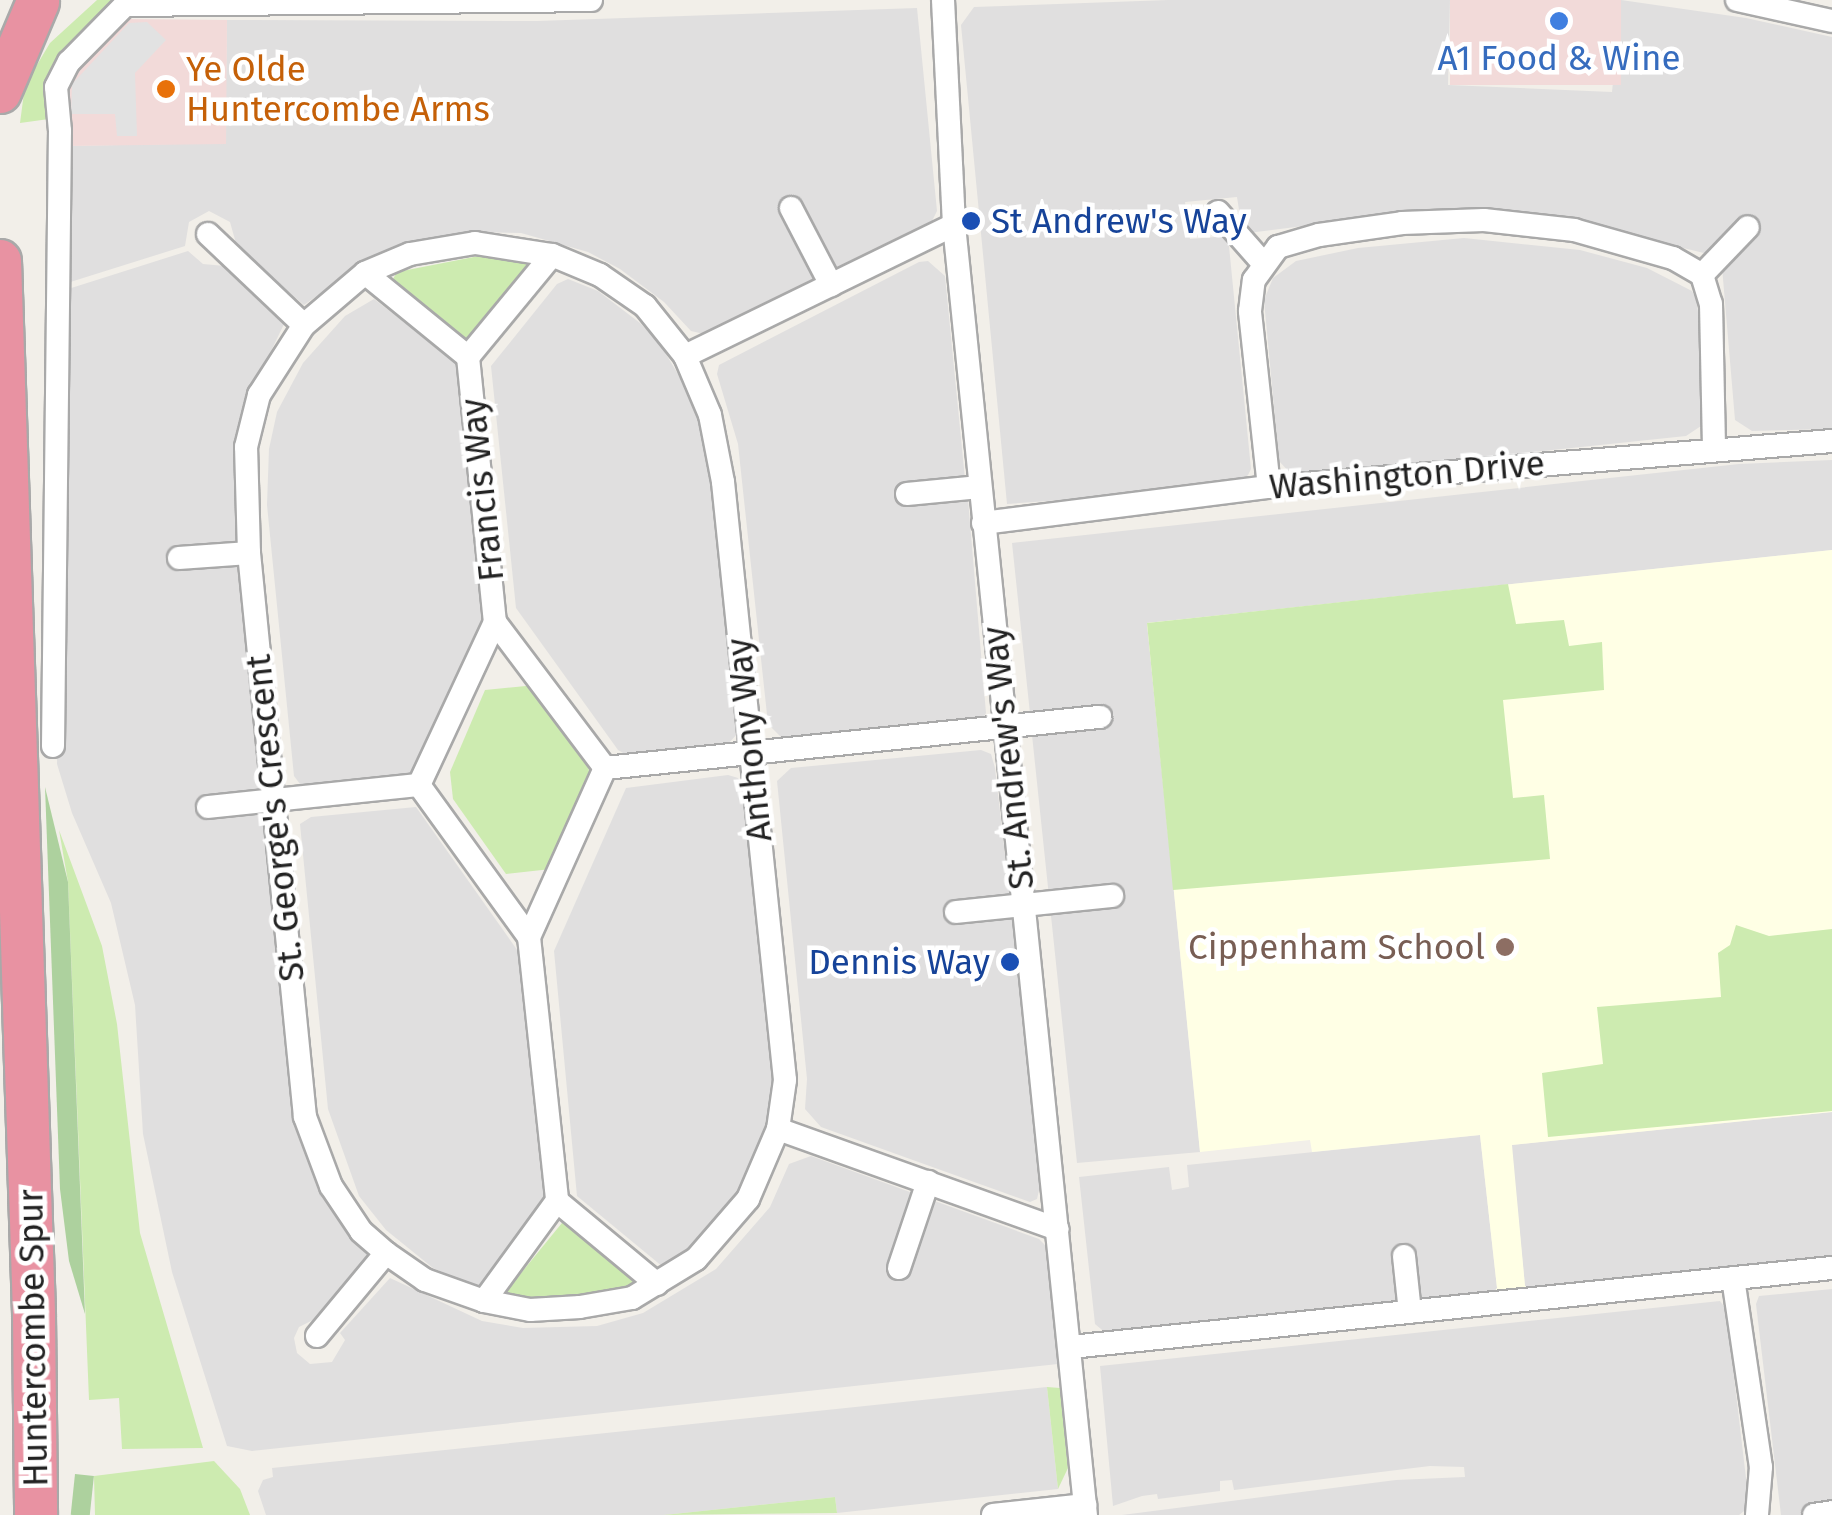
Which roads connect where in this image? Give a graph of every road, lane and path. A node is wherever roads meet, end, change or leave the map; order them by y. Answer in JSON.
{"nodes":[{"id":1,"x":591,"y":0,"type":"edge"},
{"id":2,"x":943,"y":0,"type":"edge"},
{"id":3,"x":1737,"y":0,"type":"edge"},
{"id":4,"x":38,"y":2,"type":"edge"},
{"id":5,"x":221,"y":3,"type":"edge"},
{"id":6,"x":1832,"y":21,"type":"edge"},
{"id":7,"x":0,"y":92,"type":"edge"},
{"id":8,"x":791,"y":208,"type":"dead end"},
{"id":9,"x":1218,"y":212,"type":"dead end"},
{"id":10,"x":954,"y":225,"type":"junction"},
{"id":11,"x":1748,"y":227,"type":"dead end"},
{"id":12,"x":208,"y":234,"type":"dead end"},
{"id":13,"x":552,"y":256,"type":"junction"},
{"id":14,"x":0,"y":262,"type":"edge"},
{"id":15,"x":1263,"y":263,"type":"junction"},
{"id":16,"x":365,"y":272,"type":"junction"},
{"id":17,"x":1702,"y":276,"type":"junction"},
{"id":18,"x":831,"y":285,"type":"junction"},
{"id":19,"x":304,"y":326,"type":"junction"},
{"id":20,"x":685,"y":356,"type":"junction"},
{"id":21,"x":468,"y":357,"type":"junction"},
{"id":22,"x":1832,"y":441,"type":"edge"},
{"id":23,"x":1714,"y":447,"type":"junction"},
{"id":24,"x":980,"y":487,"type":"junction"},
{"id":25,"x":1269,"y":487,"type":"junction"},
{"id":26,"x":908,"y":494,"type":"dead end"},
{"id":27,"x":984,"y":523,"type":"junction"},
{"id":28,"x":249,"y":552,"type":"junction"},
{"id":29,"x":180,"y":558,"type":"dead end"},
{"id":30,"x":495,"y":622,"type":"junction"},
{"id":31,"x":1100,"y":717,"type":"dead end"},
{"id":32,"x":1004,"y":728,"type":"junction"},
{"id":33,"x":54,"y":746,"type":"dead end"},
{"id":34,"x":750,"y":754,"type":"junction"},
{"id":35,"x":604,"y":768,"type":"junction"},
{"id":36,"x":420,"y":786,"type":"junction"},
{"id":37,"x":274,"y":800,"type":"junction"},
{"id":38,"x":208,"y":806,"type":"dead end"},
{"id":39,"x":1112,"y":896,"type":"dead end"},
{"id":40,"x":1024,"y":906,"type":"junction"},
{"id":41,"x":956,"y":912,"type":"dead end"},
{"id":42,"x":529,"y":937,"type":"junction"},
{"id":43,"x":778,"y":1129,"type":"junction"},
{"id":44,"x":928,"y":1182,"type":"junction"},
{"id":45,"x":557,"y":1201,"type":"junction"},
{"id":46,"x":1058,"y":1229,"type":"junction"},
{"id":47,"x":386,"y":1253,"type":"junction"},
{"id":48,"x":1404,"y":1256,"type":"dead end"},
{"id":49,"x":899,"y":1268,"type":"dead end"},
{"id":50,"x":1832,"y":1268,"type":"edge"},
{"id":51,"x":1733,"y":1278,"type":"junction"},
{"id":52,"x":658,"y":1284,"type":"junction"},
{"id":53,"x":484,"y":1300,"type":"junction"},
{"id":54,"x":1410,"y":1312,"type":"junction"},
{"id":55,"x":317,"y":1336,"type":"dead end"},
{"id":56,"x":1071,"y":1347,"type":"junction"},
{"id":57,"x":1085,"y":1510,"type":"edge"},
{"id":58,"x":1832,"y":1512,"type":"edge"},
{"id":59,"x":36,"y":1515,"type":"edge"},
{"id":60,"x":993,"y":1515,"type":"edge"},
{"id":61,"x":1757,"y":1515,"type":"edge"},
{"id":62,"x":1814,"y":1515,"type":"edge"}],
"edges":[{"from":1,"to":5,"type":"street"},
{"from":2,"to":10,"type":"street","name":"St. Andrew's Way"},
{"from":3,"to":6,"type":"street"},
{"from":4,"to":7,"type":"highway"},
{"from":5,"to":33,"type":"street"},
{"from":8,"to":18,"type":"street"},
{"from":9,"to":15,"type":"street"},
{"from":10,"to":18,"type":"street"},
{"from":10,"to":24,"type":"street","name":"St. Andrew's Way"},
{"from":11,"to":17,"type":"street"},
{"from":12,"to":19,"type":"street"},
{"from":13,"to":16,"type":"street","name":"St. George's Crescent"},
{"from":13,"to":20,"type":"street","name":"St. George's Crescent"},
{"from":13,"to":21,"type":"street"},
{"from":14,"to":59,"type":"highway","name":"Huntercombe Spur"},
{"from":15,"to":17,"type":"street"},
{"from":15,"to":25,"type":"street"},
{"from":16,"to":19,"type":"street","name":"St. George's Crescent"},
{"from":16,"to":21,"type":"street"},
{"from":17,"to":23,"type":"street"},
{"from":18,"to":20,"type":"street"},
{"from":19,"to":28,"type":"street","name":"St. George's Crescent"},
{"from":20,"to":34,"type":"street","name":"Anthony Way"},
{"from":21,"to":30,"type":"street","name":"Francis Way"},
{"from":22,"to":23,"type":"street","name":"Washington Drive"},
{"from":23,"to":25,"type":"street","name":"Washington Drive"},
{"from":24,"to":26,"type":"street"},
{"from":24,"to":27,"type":"street","name":"St. Andrew's Way"},
{"from":25,"to":27,"type":"street","name":"Washington Drive"},
{"from":27,"to":32,"type":"street","name":"St. Andrew's Way"},
{"from":28,"to":29,"type":"street"},
{"from":28,"to":37,"type":"street","name":"St. George's Crescent"},
{"from":30,"to":35,"type":"street"},
{"from":30,"to":36,"type":"street"},
{"from":31,"to":32,"type":"street"},
{"from":32,"to":34,"type":"street"},
{"from":32,"to":40,"type":"street","name":"St. Andrew's Way"},
{"from":34,"to":35,"type":"street"},
{"from":34,"to":43,"type":"street","name":"Anthony Way"},
{"from":35,"to":42,"type":"street"},
{"from":36,"to":37,"type":"street"},
{"from":36,"to":42,"type":"street"},
{"from":37,"to":38,"type":"street"},
{"from":37,"to":47,"type":"street","name":"St. George's Crescent"},
{"from":39,"to":40,"type":"street"},
{"from":40,"to":41,"type":"street"},
{"from":40,"to":46,"type":"street","name":"St. Andrew's Way"},
{"from":42,"to":45,"type":"street"},
{"from":43,"to":44,"type":"street"},
{"from":43,"to":52,"type":"street","name":"St. George's Crescent"},
{"from":44,"to":46,"type":"street"},
{"from":44,"to":49,"type":"street"},
{"from":45,"to":52,"type":"street"},
{"from":45,"to":53,"type":"street"},
{"from":46,"to":56,"type":"street","name":"St. Andrew's Way"},
{"from":47,"to":53,"type":"street","name":"St. George's Crescent"},
{"from":47,"to":55,"type":"street"},
{"from":48,"to":54,"type":"street"},
{"from":50,"to":51,"type":"street"},
{"from":51,"to":54,"type":"street"},
{"from":51,"to":61,"type":"street"},
{"from":52,"to":53,"type":"street","name":"St. George's Crescent"},
{"from":54,"to":56,"type":"street"},
{"from":56,"to":57,"type":"street","name":"St. Andrew's Way"},
{"from":57,"to":60,"type":"street"},
{"from":58,"to":62,"type":"street"}]}
